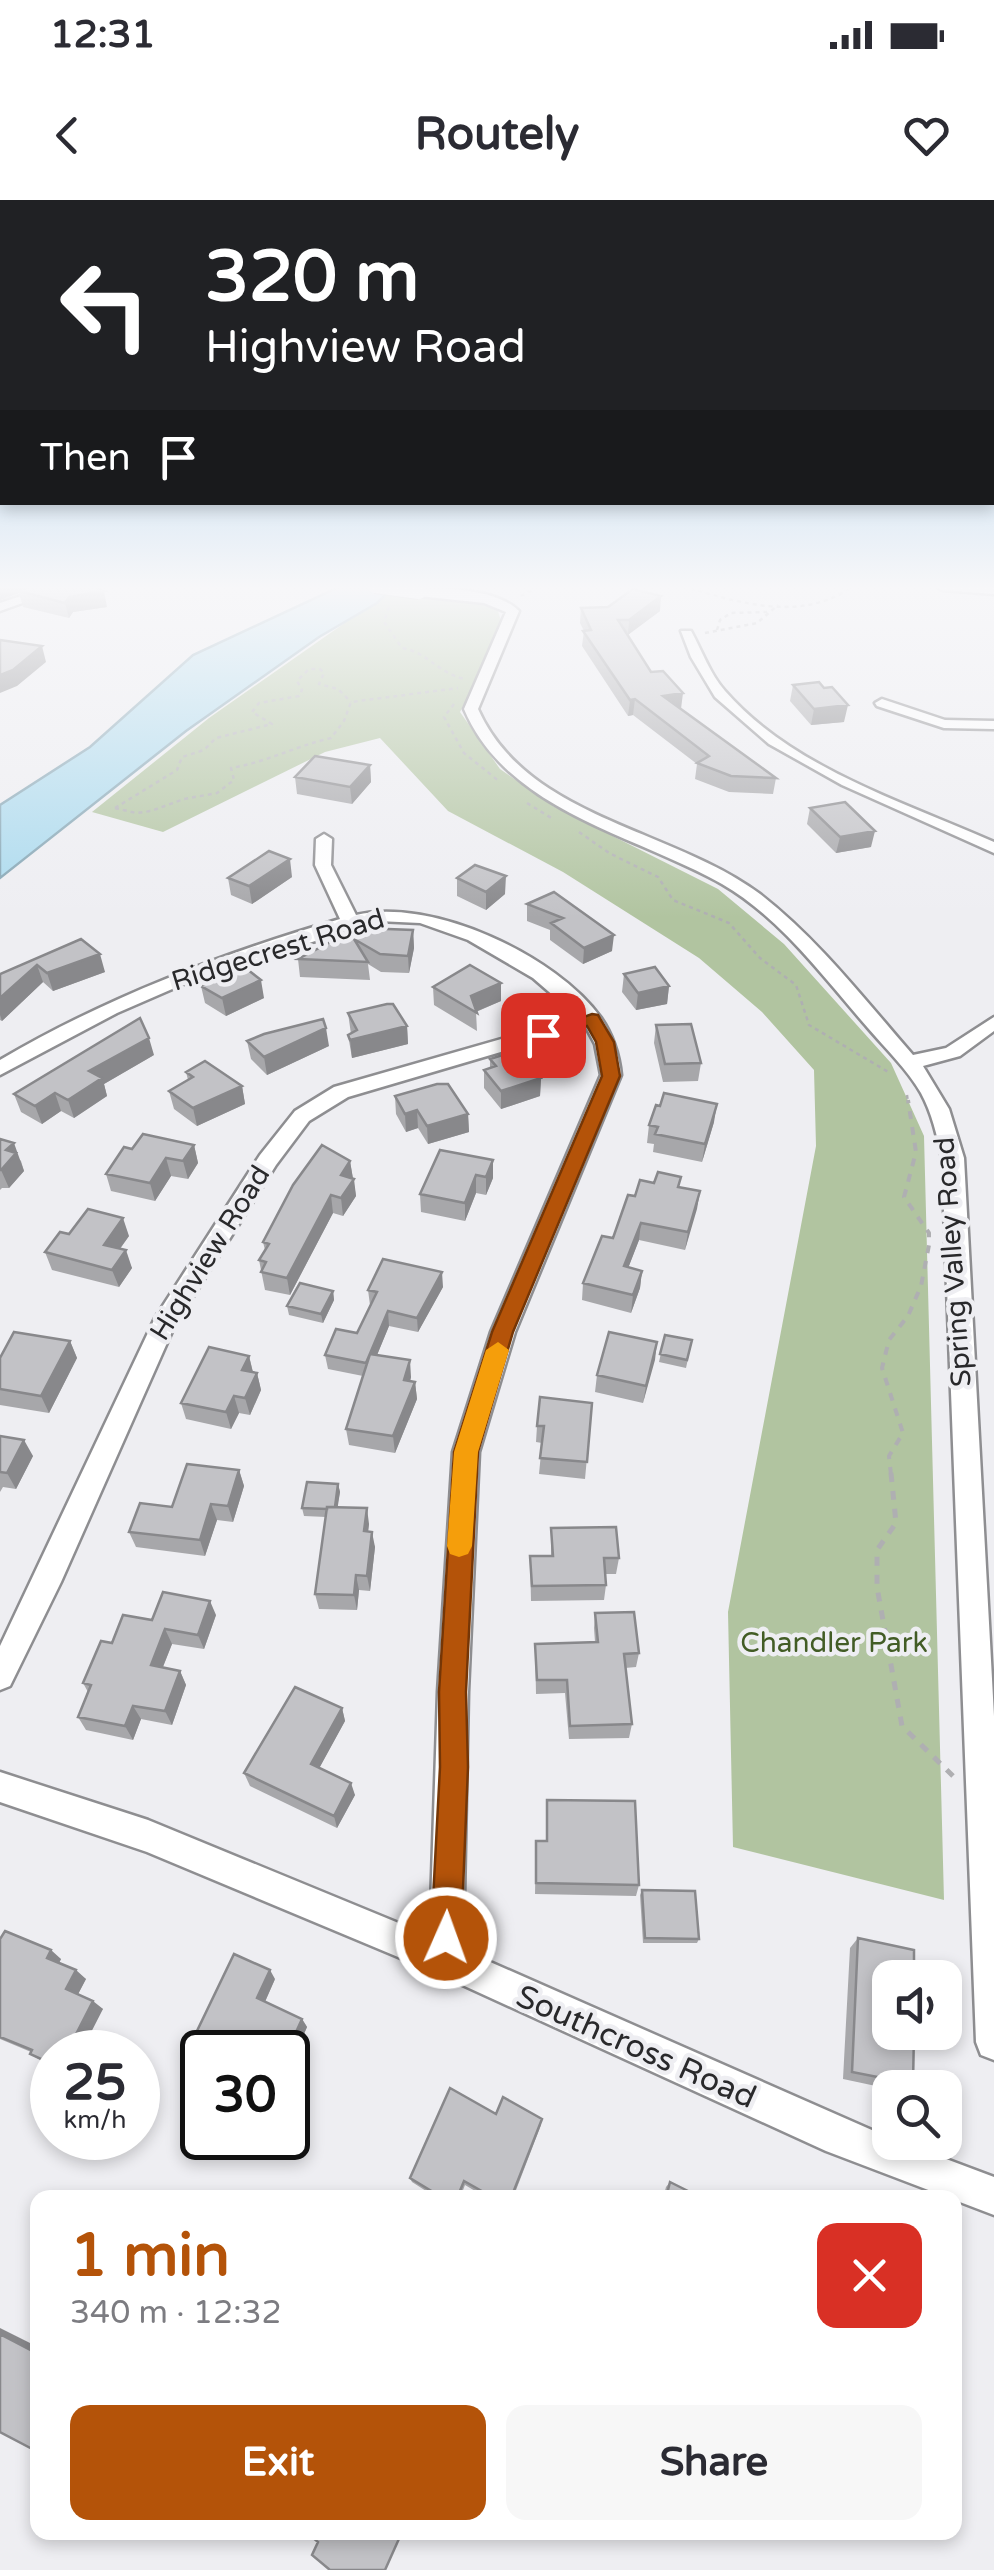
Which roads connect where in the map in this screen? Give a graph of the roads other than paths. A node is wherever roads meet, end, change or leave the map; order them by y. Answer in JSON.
{"nodes":[{"id":1,"x":476,"y":697,"type":"edge"},
{"id":2,"x":723,"y":697,"type":"edge"},
{"id":3,"x":882,"y":702,"type":"dead end"},
{"id":4,"x":994,"y":724,"type":"edge"},
{"id":5,"x":324,"y":839,"type":"dead end"},
{"id":6,"x":994,"y":848,"type":"edge"},
{"id":7,"x":351,"y":923,"type":"junction"},
{"id":8,"x":592,"y":1019,"type":"junction"},
{"id":9,"x":994,"y":1023,"type":"edge"},
{"id":10,"x":0,"y":1069,"type":"edge"},
{"id":11,"x":905,"y":1070,"type":"junction"},
{"id":12,"x":0,"y":1676,"type":"edge"},
{"id":13,"x":0,"y":1787,"type":"edge"},
{"id":14,"x":446,"y":1960,"type":"junction"},
{"id":15,"x":994,"y":2042,"type":"edge"},
{"id":16,"x":994,"y":2196,"type":"edge"}],
"edges":[{"from":1,"to":11,"type":"street","name":"Spring Valley Road","bridge":true},
{"from":2,"to":6,"type":"street"},
{"from":3,"to":4,"type":"street"},
{"from":5,"to":7,"type":"street"},
{"from":7,"to":8,"type":"street","name":"Ridgecrest Road"},
{"from":7,"to":10,"type":"street","name":"Ridgecrest Road"},
{"from":8,"to":12,"type":"street","name":"Highview Road"},
{"from":8,"to":14,"type":"street","name":"Ridgecrest Road"},
{"from":9,"to":11,"type":"street"},
{"from":11,"to":15,"type":"street","name":"Spring Valley Road"},
{"from":13,"to":14,"type":"street","name":"Southcross Road"},
{"from":14,"to":16,"type":"street","name":"Southcross Road"}]}
